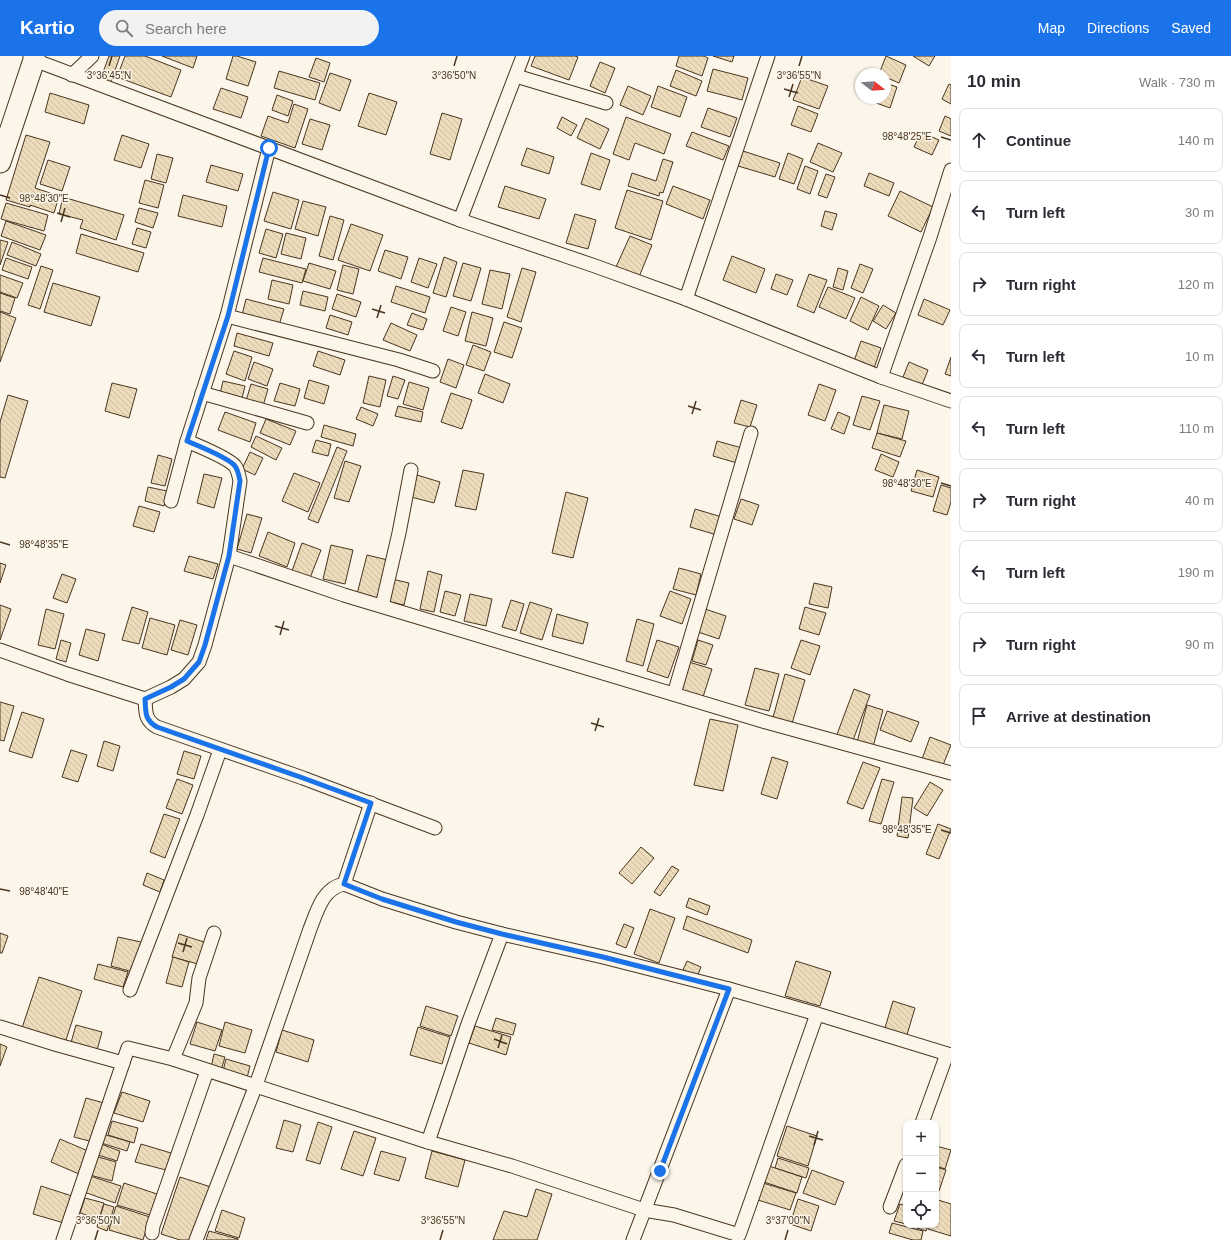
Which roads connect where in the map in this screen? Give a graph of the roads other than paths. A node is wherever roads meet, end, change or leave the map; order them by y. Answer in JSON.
{"nodes":[{"id":1,"x":92,"y":56,"type":"edge"},
{"id":2,"x":523,"y":56,"type":"edge"},
{"id":3,"x":768,"y":56,"type":"edge"},
{"id":4,"x":35,"y":57,"type":"edge"},
{"id":5,"x":72,"y":75,"type":"junction"},
{"id":6,"x":516,"y":76,"type":"junction"},
{"id":7,"x":606,"y":102,"type":"dead end"},
{"id":8,"x":269,"y":148,"type":"junction"},
{"id":9,"x":0,"y":162,"type":"edge"},
{"id":10,"x":951,"y":170,"type":"edge"},
{"id":11,"x":460,"y":220,"type":"junction"},
{"id":12,"x":686,"y":299,"type":"junction"},
{"id":13,"x":228,"y":316,"type":"junction"},
{"id":14,"x":433,"y":372,"type":"dead end"},
{"id":15,"x":881,"y":377,"type":"junction"},
{"id":16,"x":202,"y":393,"type":"junction"},
{"id":17,"x":951,"y":401,"type":"edge"},
{"id":18,"x":307,"y":423,"type":"dead end"},
{"id":19,"x":751,"y":433,"type":"dead end"},
{"id":20,"x":187,"y":441,"type":"junction"},
{"id":21,"x":411,"y":470,"type":"dead end"},
{"id":22,"x":171,"y":501,"type":"dead end"},
{"id":23,"x":229,"y":556,"type":"junction"},
{"id":24,"x":382,"y":606,"type":"junction"},
{"id":25,"x":0,"y":650,"type":"edge"},
{"id":26,"x":674,"y":694,"type":"junction"},
{"id":27,"x":145,"y":699,"type":"junction"},
{"id":28,"x":220,"y":750,"type":"junction"},
{"id":29,"x":951,"y":773,"type":"edge"},
{"id":30,"x":371,"y":803,"type":"junction"},
{"id":31,"x":435,"y":828,"type":"dead end"},
{"id":32,"x":344,"y":884,"type":"junction"},
{"id":33,"x":214,"y":933,"type":"dead end"},
{"id":34,"x":502,"y":934,"type":"junction"},
{"id":35,"x":729,"y":989,"type":"junction"},
{"id":36,"x":130,"y":990,"type":"dead end"},
{"id":37,"x":817,"y":1014,"type":"junction"},
{"id":38,"x":0,"y":1027,"type":"edge"},
{"id":39,"x":949,"y":1055,"type":"edge"},
{"id":40,"x":173,"y":1059,"type":"junction"},
{"id":41,"x":123,"y":1063,"type":"junction"},
{"id":42,"x":207,"y":1071,"type":"junction"},
{"id":43,"x":256,"y":1085,"type":"junction"},
{"id":44,"x":923,"y":1120,"type":"edge"},
{"id":45,"x":428,"y":1142,"type":"junction"},
{"id":46,"x":903,"y":1173,"type":"edge"},
{"id":47,"x":890,"y":1207,"type":"dead end"},
{"id":48,"x":644,"y":1210,"type":"junction"},
{"id":49,"x":152,"y":1233,"type":"dead end"},
{"id":50,"x":62,"y":1240,"type":"edge"},
{"id":51,"x":196,"y":1240,"type":"edge"},
{"id":52,"x":633,"y":1240,"type":"edge"}],
"edges":[{"from":1,"to":5,"type":"street"},
{"from":2,"to":6,"type":"street"},
{"from":3,"to":12,"type":"street"},
{"from":4,"to":5,"type":"street"},
{"from":4,"to":9,"type":"highway"},
{"from":5,"to":8,"type":"street"},
{"from":6,"to":7,"type":"street"},
{"from":6,"to":11,"type":"street"},
{"from":8,"to":11,"type":"street"},
{"from":8,"to":13,"type":"street"},
{"from":10,"to":15,"type":"street"},
{"from":11,"to":12,"type":"street"},
{"from":12,"to":15,"type":"street"},
{"from":13,"to":14,"type":"street"},
{"from":13,"to":16,"type":"street"},
{"from":15,"to":17,"type":"street"},
{"from":16,"to":18,"type":"street"},
{"from":16,"to":20,"type":"street"},
{"from":19,"to":26,"type":"street"},
{"from":20,"to":22,"type":"street"},
{"from":20,"to":23,"type":"street"},
{"from":21,"to":24,"type":"street"},
{"from":23,"to":24,"type":"street"},
{"from":23,"to":27,"type":"street"},
{"from":24,"to":26,"type":"street"},
{"from":25,"to":27,"type":"street"},
{"from":26,"to":29,"type":"street"},
{"from":27,"to":28,"type":"street"},
{"from":28,"to":30,"type":"street"},
{"from":28,"to":36,"type":"street"},
{"from":30,"to":31,"type":"street"},
{"from":30,"to":32,"type":"street"},
{"from":32,"to":34,"type":"street"},
{"from":32,"to":43,"type":"street"},
{"from":33,"to":40,"type":"street"},
{"from":34,"to":35,"type":"street"},
{"from":34,"to":45,"type":"street"},
{"from":35,"to":37,"type":"street"},
{"from":35,"to":48,"type":"street"},
{"from":37,"to":39,"type":"street"},
{"from":37,"to":48,"type":"street"},
{"from":38,"to":41,"type":"street"},
{"from":39,"to":44,"type":"street"},
{"from":40,"to":41,"type":"street"},
{"from":40,"to":42,"type":"street"},
{"from":41,"to":50,"type":"street"},
{"from":42,"to":43,"type":"street"},
{"from":42,"to":49,"type":"street"},
{"from":43,"to":45,"type":"street"},
{"from":43,"to":51,"type":"street"},
{"from":45,"to":48,"type":"street"},
{"from":46,"to":47,"type":"street"},
{"from":48,"to":52,"type":"street"}]}
